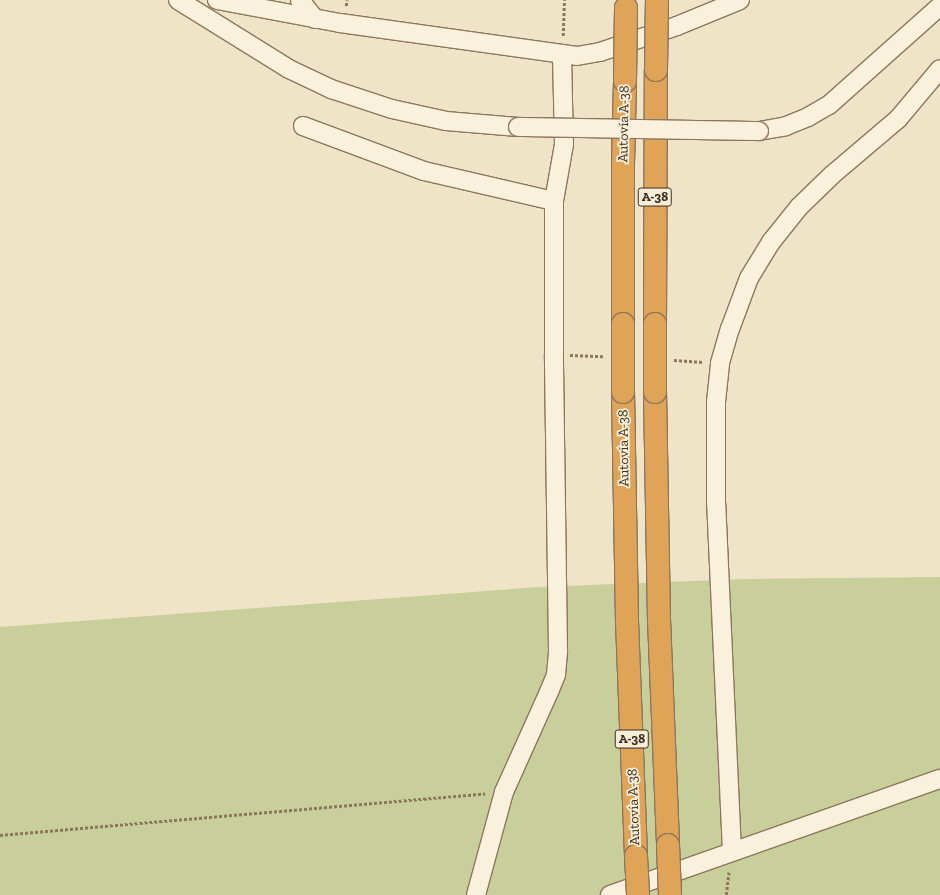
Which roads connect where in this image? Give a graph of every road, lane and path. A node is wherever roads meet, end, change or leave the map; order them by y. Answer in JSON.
{"nodes":[{"id":1,"x":178,"y":0,"type":"edge"},
{"id":2,"x":217,"y":0,"type":"edge"},
{"id":3,"x":300,"y":0,"type":"edge"},
{"id":4,"x":564,"y":0,"type":"edge"},
{"id":5,"x":657,"y":0,"type":"edge"},
{"id":6,"x":740,"y":0,"type":"edge"},
{"id":7,"x":626,"y":4,"type":"edge"},
{"id":8,"x":940,"y":6,"type":"edge"},
{"id":9,"x":315,"y":19,"type":"junction"},
{"id":10,"x":562,"y":54,"type":"junction"},
{"id":11,"x":940,"y":69,"type":"edge"},
{"id":12,"x":303,"y":126,"type":"dead end"},
{"id":13,"x":554,"y":202,"type":"junction"},
{"id":14,"x":940,"y":779,"type":"edge"},
{"id":15,"x":504,"y":792,"type":"junction"},
{"id":16,"x":0,"y":835,"type":"edge"},
{"id":17,"x":732,"y":852,"type":"junction"},
{"id":18,"x":476,"y":895,"type":"edge"},
{"id":19,"x":610,"y":895,"type":"edge"},
{"id":20,"x":638,"y":895,"type":"edge"},
{"id":21,"x":670,"y":895,"type":"edge"}],
"edges":[{"from":1,"to":8,"type":"street","bridge":true},
{"from":2,"to":9,"type":"street"},
{"from":3,"to":9,"type":"street"},
{"from":4,"to":10,"type":"path"},
{"from":5,"to":21,"type":"highway","number":"A-38","bridge":true},
{"from":6,"to":10,"type":"street"},
{"from":7,"to":20,"type":"highway","name":"Autovía A-38","number":"A-38","bridge":true},
{"from":9,"to":10,"type":"street"},
{"from":10,"to":13,"type":"street"},
{"from":11,"to":17,"type":"street"},
{"from":12,"to":13,"type":"street"},
{"from":13,"to":15,"type":"street"},
{"from":14,"to":17,"type":"street"},
{"from":15,"to":16,"type":"path"},
{"from":15,"to":18,"type":"street"},
{"from":17,"to":19,"type":"street"}]}
